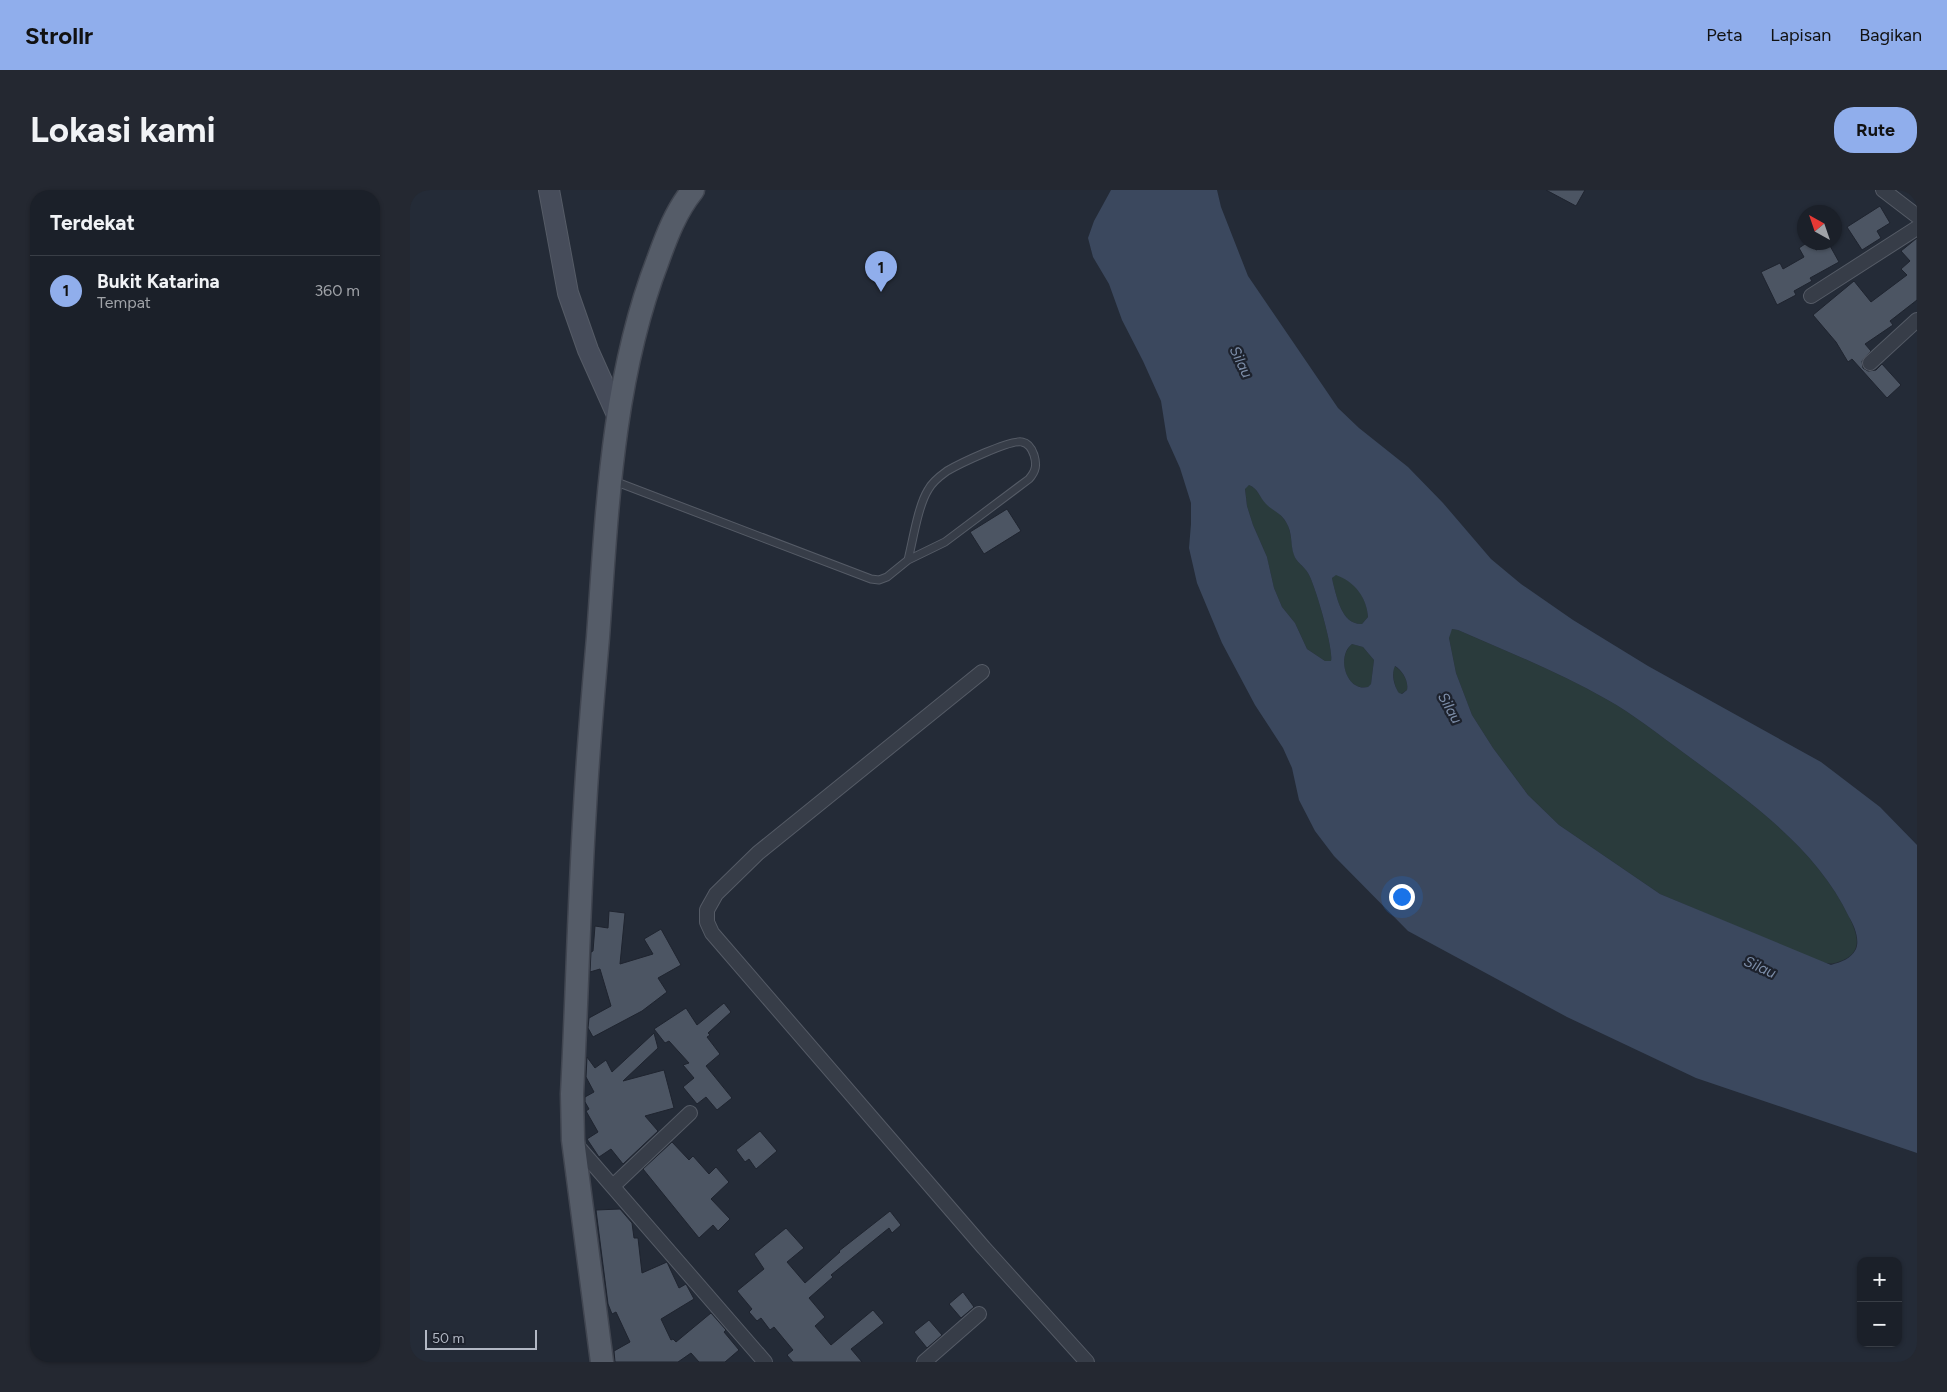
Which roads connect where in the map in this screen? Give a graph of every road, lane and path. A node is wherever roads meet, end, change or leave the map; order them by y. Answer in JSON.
{"nodes":[{"id":1,"x":549,"y":190,"type":"edge"},
{"id":2,"x":693,"y":190,"type":"edge"},
{"id":3,"x":1883,"y":190,"type":"edge"},
{"id":4,"x":1917,"y":216,"type":"edge"},
{"id":5,"x":1917,"y":228,"type":"edge"},
{"id":6,"x":1811,"y":296,"type":"dead end"},
{"id":7,"x":1917,"y":320,"type":"edge"},
{"id":8,"x":1870,"y":362,"type":"dead end"},
{"id":9,"x":618,"y":417,"type":"junction"},
{"id":10,"x":611,"y":480,"type":"junction"},
{"id":11,"x":908,"y":560,"type":"junction"},
{"id":12,"x":982,"y":672,"type":"dead end"},
{"id":13,"x":690,"y":1113,"type":"dead end"},
{"id":14,"x":573,"y":1140,"type":"junction"},
{"id":15,"x":613,"y":1186,"type":"junction"},
{"id":16,"x":979,"y":1314,"type":"dead end"},
{"id":17,"x":602,"y":1362,"type":"edge"},
{"id":18,"x":765,"y":1362,"type":"edge"},
{"id":19,"x":924,"y":1362,"type":"edge"},
{"id":20,"x":1087,"y":1362,"type":"edge"}],
"edges":[{"from":1,"to":9,"type":"street"},
{"from":2,"to":9,"type":"main road"},
{"from":3,"to":4,"type":"street"},
{"from":5,"to":6,"type":"street"},
{"from":7,"to":8,"type":"street"},
{"from":9,"to":10,"type":"main road"},
{"from":10,"to":11,"type":"lane"},
{"from":10,"to":14,"type":"main road"},
{"from":11,"to":11,"type":"lane"},
{"from":12,"to":20,"type":"street"},
{"from":13,"to":15,"type":"street"},
{"from":14,"to":15,"type":"street"},
{"from":14,"to":17,"type":"main road"},
{"from":15,"to":18,"type":"street"},
{"from":16,"to":19,"type":"street"}]}
